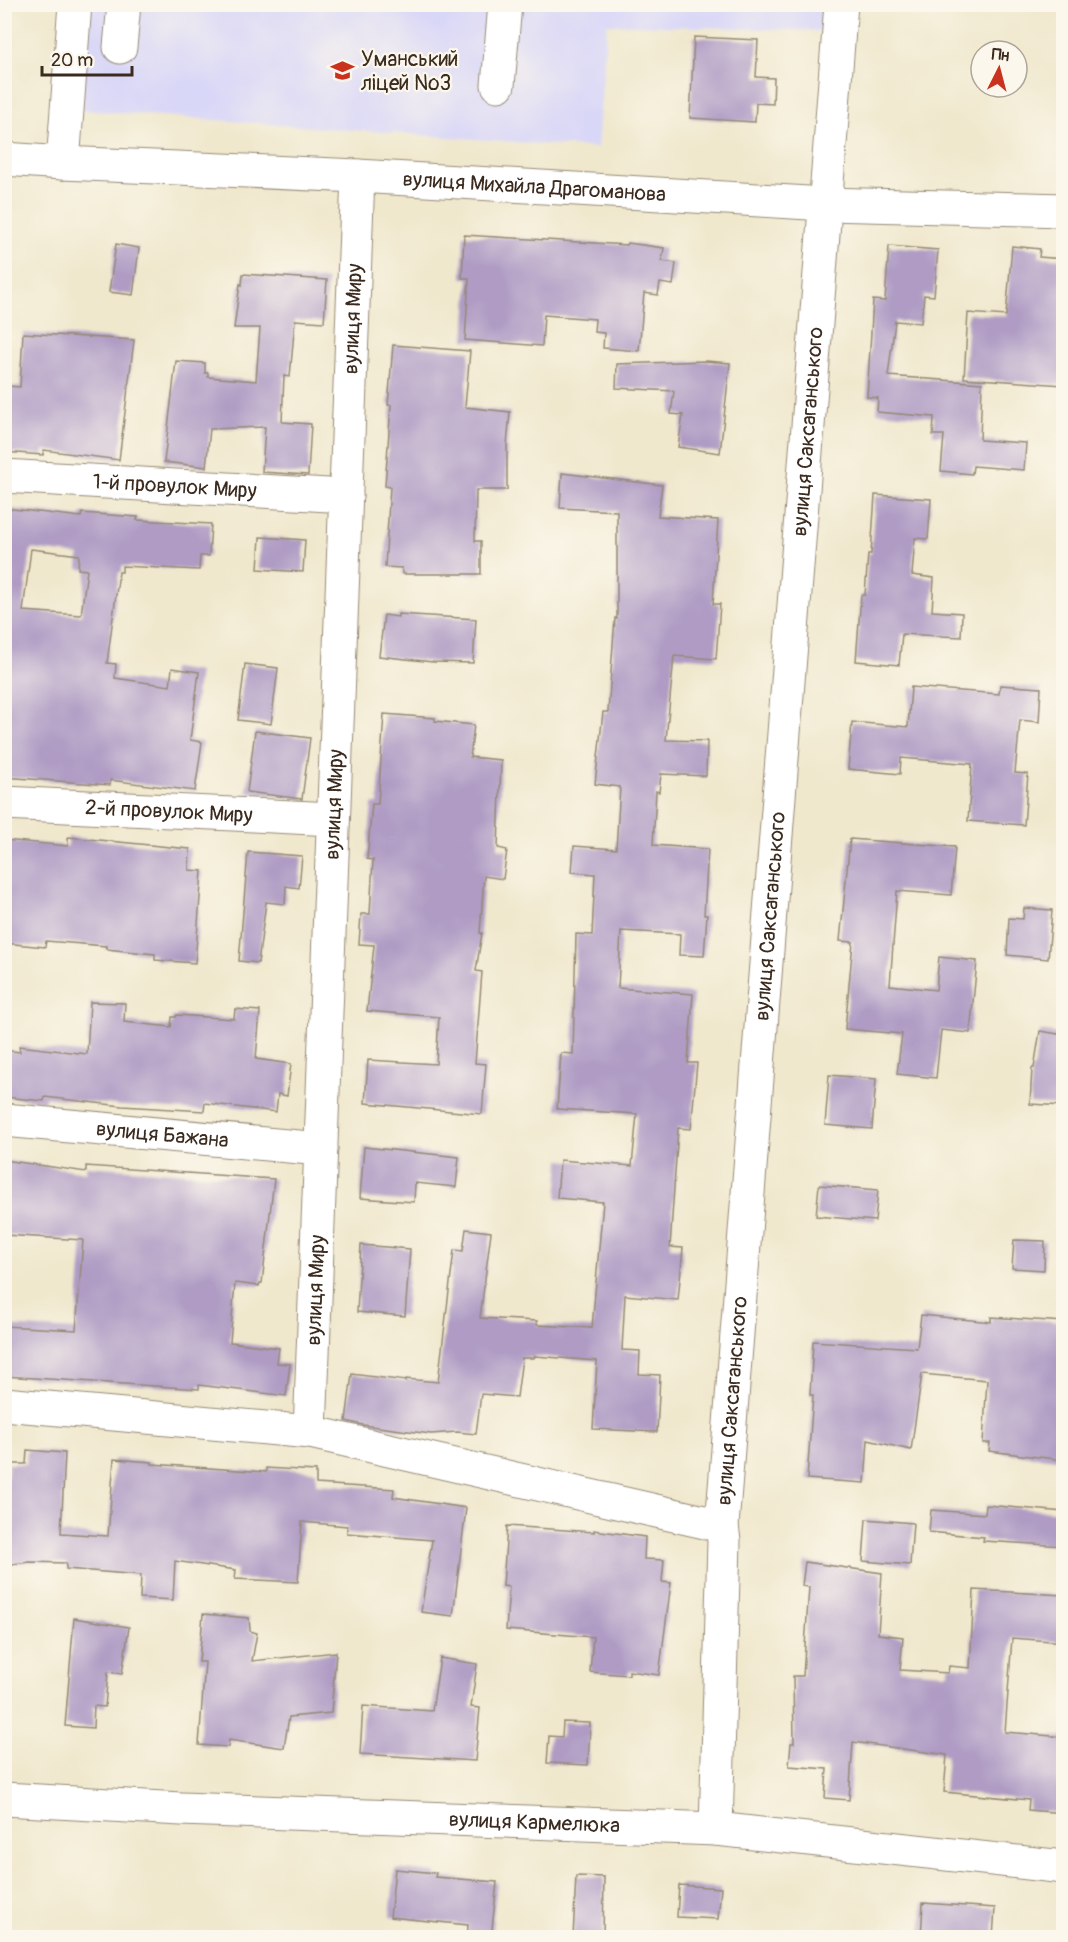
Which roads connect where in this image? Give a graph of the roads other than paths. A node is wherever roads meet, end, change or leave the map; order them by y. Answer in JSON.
{"nodes":[{"id":1,"x":75,"y":4,"type":"edge"},
{"id":2,"x":124,"y":4,"type":"edge"},
{"id":3,"x":505,"y":4,"type":"edge"},
{"id":4,"x":841,"y":4,"type":"edge"},
{"id":5,"x":120,"y":47,"type":"dead end"},
{"id":6,"x":498,"y":85,"type":"dead end"},
{"id":7,"x":4,"y":159,"type":"edge"},
{"id":8,"x":63,"y":163,"type":"junction"},
{"id":9,"x":358,"y":176,"type":"junction"},
{"id":10,"x":825,"y":204,"type":"junction"},
{"id":11,"x":1064,"y":210,"type":"edge"},
{"id":12,"x":4,"y":476,"type":"edge"},
{"id":13,"x":346,"y":496,"type":"junction"},
{"id":14,"x":4,"y":802,"type":"edge"},
{"id":15,"x":333,"y":819,"type":"junction"},
{"id":16,"x":4,"y":1120,"type":"edge"},
{"id":17,"x":321,"y":1149,"type":"junction"},
{"id":18,"x":4,"y":1404,"type":"edge"},
{"id":19,"x":310,"y":1432,"type":"junction"},
{"id":20,"x":722,"y":1526,"type":"junction"},
{"id":21,"x":4,"y":1798,"type":"edge"},
{"id":22,"x":716,"y":1829,"type":"junction"},
{"id":23,"x":1064,"y":1867,"type":"edge"}],
"edges":[{"from":1,"to":8,"type":"street"},
{"from":2,"to":5,"type":"street"},
{"from":3,"to":6,"type":"street"},
{"from":4,"to":10,"type":"street","name":"вулиця Саксаганського"},
{"from":7,"to":8,"type":"street","name":"вулиця Михайла Драгоманова"},
{"from":8,"to":9,"type":"street","name":"вулиця Михайла Драгоманова"},
{"from":9,"to":10,"type":"street","name":"вулиця Михайла Драгоманова"},
{"from":9,"to":13,"type":"street","name":"вулиця Миру"},
{"from":10,"to":11,"type":"street","name":"вулиця Михайла Драгоманова"},
{"from":10,"to":20,"type":"street","name":"вулиця Саксаганського"},
{"from":12,"to":13,"type":"street","name":"1-й провулок Миру"},
{"from":13,"to":15,"type":"street","name":"вулиця Миру"},
{"from":14,"to":15,"type":"street","name":"2-й провулок Миру"},
{"from":15,"to":17,"type":"street","name":"вулиця Миру"},
{"from":16,"to":17,"type":"street","name":"вулиця Бажана"},
{"from":17,"to":19,"type":"street","name":"вулиця Миру"},
{"from":18,"to":19,"type":"street"},
{"from":19,"to":20,"type":"street"},
{"from":20,"to":22,"type":"street","name":"вулиця Саксаганського"},
{"from":21,"to":22,"type":"street","name":"вулиця Кармелюка"},
{"from":22,"to":23,"type":"street","name":"вулиця Кармелюка"}]}
